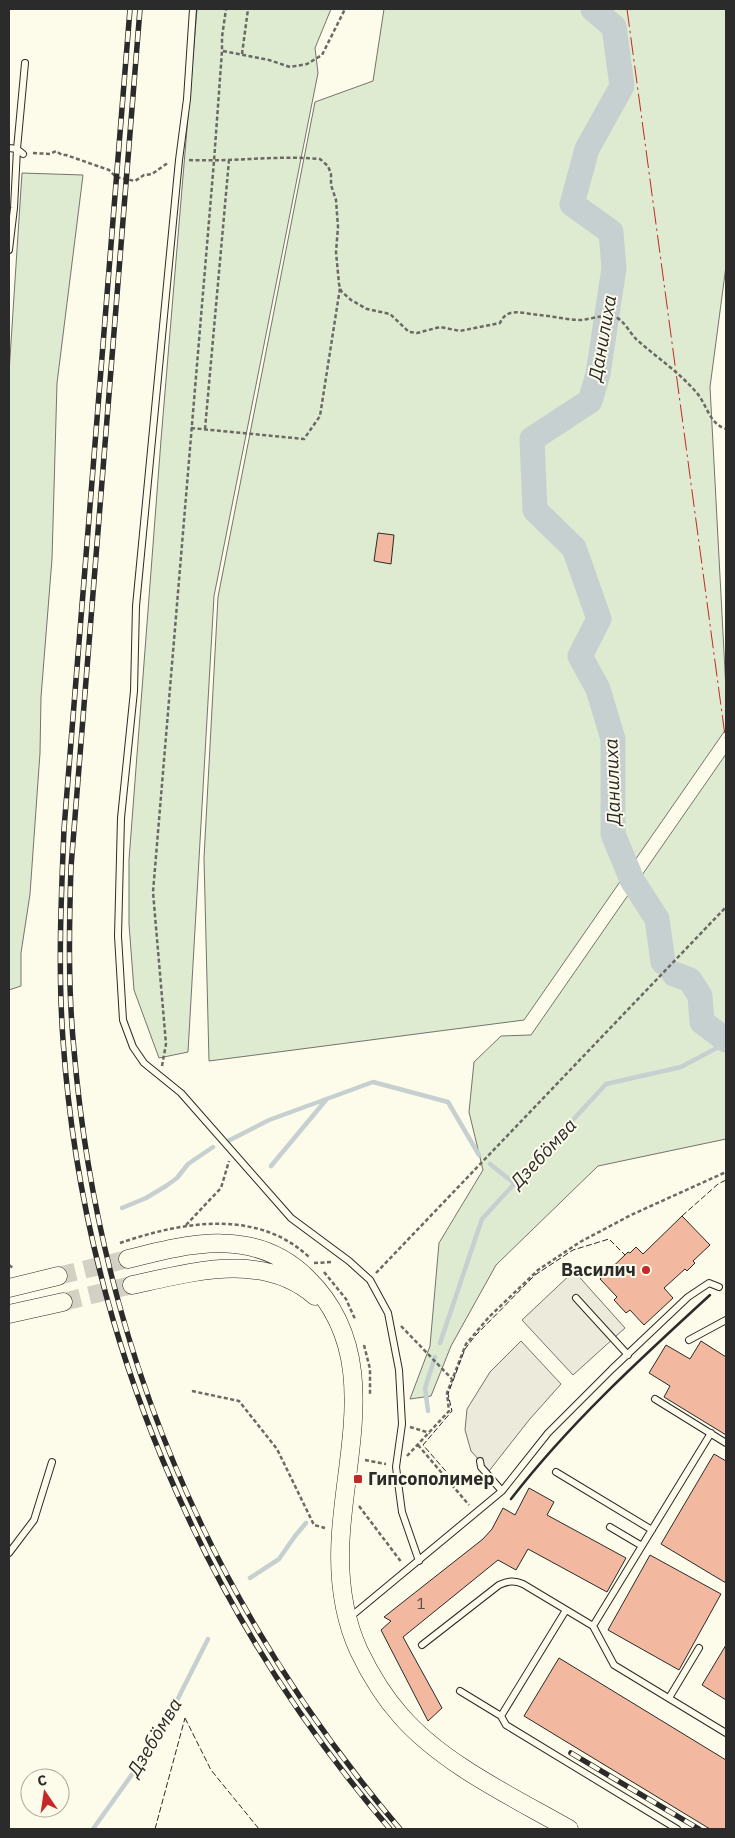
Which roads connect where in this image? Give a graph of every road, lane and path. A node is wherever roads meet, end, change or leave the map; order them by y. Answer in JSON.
{"nodes":[{"id":1,"x":193,"y":9,"type":"edge"},
{"id":2,"x":226,"y":9,"type":"edge"},
{"id":3,"x":248,"y":9,"type":"edge"},
{"id":4,"x":345,"y":9,"type":"edge"},
{"id":5,"x":222,"y":51,"type":"junction"},
{"id":6,"x":242,"y":54,"type":"junction"},
{"id":7,"x":25,"y":63,"type":"dead end"},
{"id":8,"x":9,"y":148,"type":"edge"},
{"id":9,"x":20,"y":152,"type":"junction"},
{"id":10,"x":179,"y":160,"type":"junction"},
{"id":11,"x":229,"y":160,"type":"junction"},
{"id":12,"x":214,"y":161,"type":"junction"},
{"id":13,"x":9,"y":250,"type":"edge"},
{"id":14,"x":340,"y":288,"type":"junction"},
{"id":15,"x":191,"y":428,"type":"junction"},
{"id":16,"x":205,"y":429,"type":"junction"},
{"id":17,"x":726,"y":429,"type":"edge"},
{"id":18,"x":726,"y":907,"type":"edge"},
{"id":19,"x":160,"y":1077,"type":"junction"},
{"id":20,"x":231,"y":1152,"type":"junction"},
{"id":21,"x":726,"y":1172,"type":"edge"},
{"id":22,"x":185,"y":1226,"type":"junction"},
{"id":23,"x":120,"y":1243,"type":"dead end"},
{"id":24,"x":128,"y":1259,"type":"tunnel mouth"},
{"id":25,"x":9,"y":1265,"type":"edge"},
{"id":26,"x":13,"y":1268,"type":"dead end"},
{"id":27,"x":58,"y":1276,"type":"tunnel mouth"},
{"id":28,"x":370,"y":1280,"type":"junction"},
{"id":29,"x":132,"y":1285,"type":"tunnel mouth"},
{"id":30,"x":719,"y":1287,"type":"dead end"},
{"id":31,"x":9,"y":1288,"type":"edge"},
{"id":32,"x":576,"y":1298,"type":"dead end"},
{"id":33,"x":63,"y":1302,"type":"tunnel mouth"},
{"id":34,"x":388,"y":1313,"type":"junction"},
{"id":35,"x":9,"y":1314,"type":"edge"},
{"id":36,"x":726,"y":1320,"type":"edge"},
{"id":37,"x":339,"y":1322,"type":"junction"},
{"id":38,"x":357,"y":1323,"type":"dead end"},
{"id":39,"x":363,"y":1340,"type":"dead end"},
{"id":40,"x":689,"y":1340,"type":"dead end"},
{"id":41,"x":628,"y":1355,"type":"junction"},
{"id":42,"x":452,"y":1379,"type":"junction"},
{"id":43,"x":192,"y":1391,"type":"dead end"},
{"id":44,"x":370,"y":1397,"type":"dead end"},
{"id":45,"x":655,"y":1399,"type":"dead end"},
{"id":46,"x":402,"y":1424,"type":"junction"},
{"id":47,"x":430,"y":1433,"type":"junction"},
{"id":48,"x":711,"y":1433,"type":"junction"},
{"id":49,"x":726,"y":1443,"type":"edge"},
{"id":50,"x":418,"y":1446,"type":"junction"},
{"id":51,"x":480,"y":1461,"type":"dead end"},
{"id":52,"x":52,"y":1462,"type":"dead end"},
{"id":53,"x":396,"y":1467,"type":"junction"},
{"id":54,"x":364,"y":1469,"type":"dead end"},
{"id":55,"x":556,"y":1472,"type":"dead end"},
{"id":56,"x":502,"y":1491,"type":"junction"},
{"id":57,"x":475,"y":1512,"type":"junction"},
{"id":58,"x":358,"y":1514,"type":"dead end"},
{"id":59,"x":610,"y":1527,"type":"dead end"},
{"id":60,"x":652,"y":1530,"type":"junction"},
{"id":61,"x":341,"y":1533,"type":"junction"},
{"id":62,"x":642,"y":1546,"type":"junction"},
{"id":63,"x":9,"y":1553,"type":"edge"},
{"id":64,"x":419,"y":1561,"type":"junction"},
{"id":65,"x":407,"y":1571,"type":"junction"},
{"id":66,"x":566,"y":1610,"type":"junction"},
{"id":67,"x":348,"y":1618,"type":"junction"},
{"id":68,"x":593,"y":1626,"type":"junction"},
{"id":69,"x":422,"y":1645,"type":"dead end"},
{"id":70,"x":699,"y":1648,"type":"dead end"},
{"id":71,"x":460,"y":1691,"type":"dead end"},
{"id":72,"x":669,"y":1698,"type":"junction"},
{"id":73,"x":501,"y":1716,"type":"junction"},
{"id":74,"x":726,"y":1733,"type":"edge"},
{"id":75,"x":568,"y":1829,"type":"edge"},
{"id":76,"x":677,"y":1829,"type":"edge"}],
"edges":[{"from":1,"to":10,"type":"lane"},
{"from":2,"to":5,"type":"path"},
{"from":3,"to":6,"type":"path"},
{"from":4,"to":6,"type":"path"},
{"from":5,"to":6,"type":"path"},
{"from":5,"to":12,"type":"path"},
{"from":7,"to":9,"type":"lane"},
{"from":8,"to":9,"type":"lane"},
{"from":9,"to":10,"type":"path"},
{"from":9,"to":13,"type":"lane"},
{"from":10,"to":12,"type":"path"},
{"from":10,"to":19,"type":"lane"},
{"from":11,"to":12,"type":"path"},
{"from":11,"to":14,"type":"path"},
{"from":11,"to":16,"type":"path"},
{"from":12,"to":15,"type":"path"},
{"from":14,"to":16,"type":"path"},
{"from":14,"to":17,"type":"path"},
{"from":15,"to":16,"type":"path"},
{"from":15,"to":19,"type":"path"},
{"from":18,"to":28,"type":"path"},
{"from":19,"to":20,"type":"lane"},
{"from":20,"to":22,"type":"path"},
{"from":20,"to":28,"type":"lane"},
{"from":21,"to":42,"type":"path"},
{"from":22,"to":23,"type":"path"},
{"from":22,"to":38,"type":"path"},
{"from":24,"to":37,"type":"main road"},
{"from":25,"to":26,"type":"path"},
{"from":27,"to":31,"type":"main road"},
{"from":28,"to":34,"type":"lane"},
{"from":29,"to":37,"type":"main road"},
{"from":30,"to":41,"type":"lane"},
{"from":32,"to":41,"type":"lane"},
{"from":33,"to":35,"type":"main road"},
{"from":34,"to":42,"type":"path"},
{"from":34,"to":46,"type":"lane"},
{"from":36,"to":40,"type":"lane"},
{"from":37,"to":61,"type":"main road"},
{"from":39,"to":44,"type":"path"},
{"from":41,"to":56,"type":"lane"},
{"from":42,"to":47,"type":"path"},
{"from":43,"to":61,"type":"path"},
{"from":45,"to":48,"type":"lane"},
{"from":46,"to":47,"type":"path"},
{"from":46,"to":53,"type":"lane"},
{"from":47,"to":50,"type":"path"},
{"from":48,"to":49,"type":"lane"},
{"from":48,"to":60,"type":"lane"},
{"from":50,"to":53,"type":"path"},
{"from":50,"to":57,"type":"path"},
{"from":51,"to":56,"type":"lane"},
{"from":52,"to":63,"type":"lane"},
{"from":53,"to":54,"type":"path"},
{"from":53,"to":64,"type":"lane"},
{"from":55,"to":60,"type":"lane"},
{"from":56,"to":57,"type":"lane"},
{"from":57,"to":64,"type":"lane"},
{"from":58,"to":65,"type":"path"},
{"from":59,"to":62,"type":"lane"},
{"from":60,"to":62,"type":"lane"},
{"from":61,"to":67,"type":"main road"},
{"from":62,"to":68,"type":"lane"},
{"from":64,"to":65,"type":"lane"},
{"from":65,"to":67,"type":"lane"},
{"from":66,"to":68,"type":"lane"},
{"from":66,"to":69,"type":"lane"},
{"from":66,"to":73,"type":"lane"},
{"from":67,"to":75,"type":"main road"},
{"from":68,"to":72,"type":"lane"},
{"from":70,"to":72,"type":"lane"},
{"from":71,"to":73,"type":"lane"},
{"from":72,"to":74,"type":"lane"},
{"from":73,"to":76,"type":"lane"}]}
